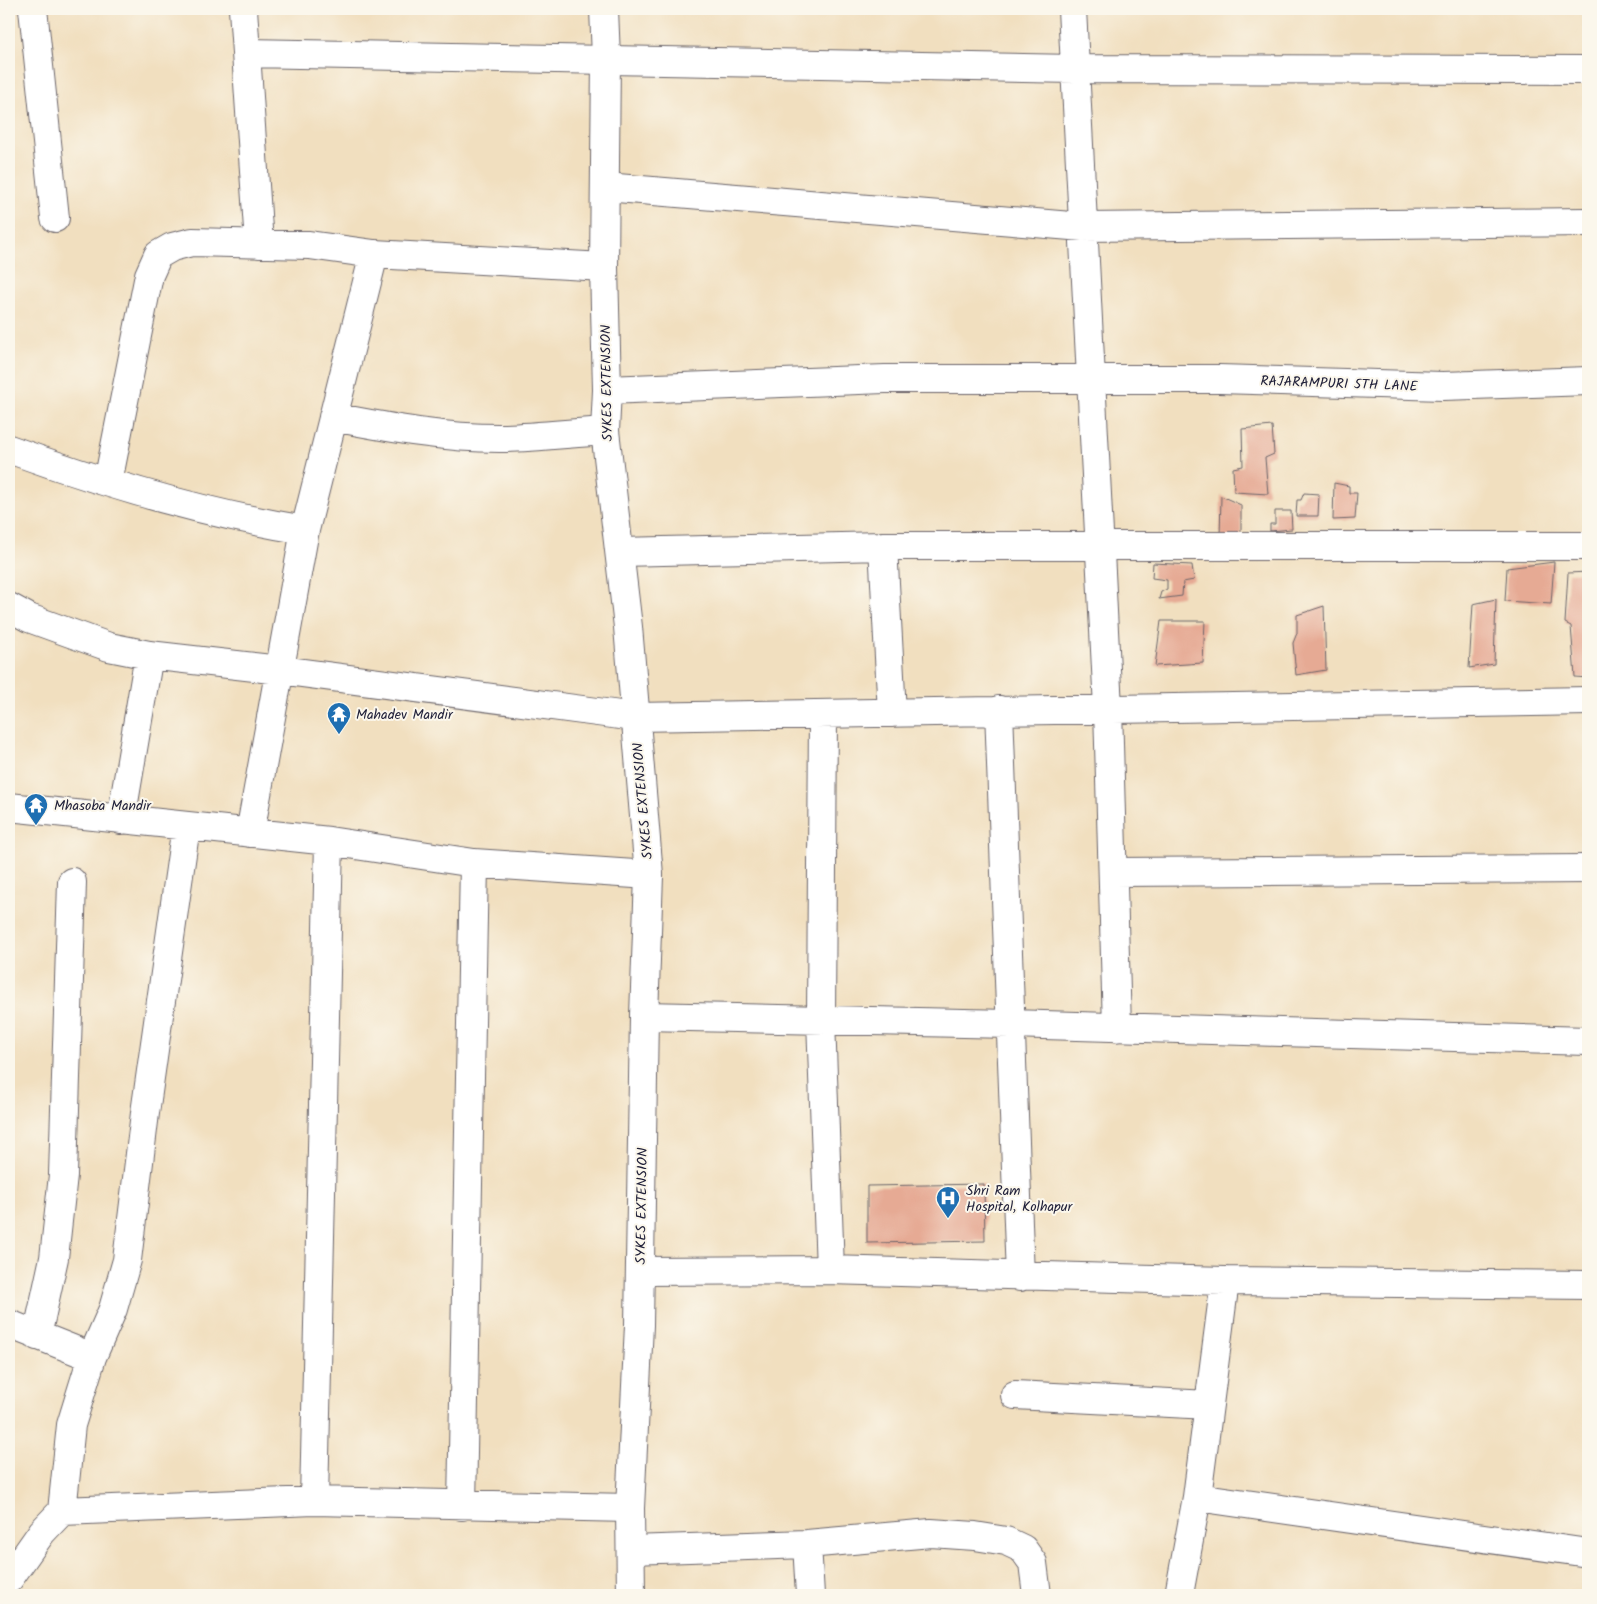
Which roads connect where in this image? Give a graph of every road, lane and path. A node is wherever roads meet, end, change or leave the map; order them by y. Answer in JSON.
{"nodes":[{"id":1,"x":33,"y":9,"type":"edge"},
{"id":2,"x":243,"y":9,"type":"edge"},
{"id":3,"x":604,"y":9,"type":"edge"},
{"id":4,"x":1072,"y":9,"type":"edge"},
{"id":5,"x":246,"y":53,"type":"junction"},
{"id":6,"x":606,"y":58,"type":"junction"},
{"id":7,"x":1075,"y":68,"type":"junction"},
{"id":8,"x":1588,"y":70,"type":"edge"},
{"id":9,"x":605,"y":187,"type":"junction"},
{"id":10,"x":55,"y":218,"type":"dead end"},
{"id":11,"x":1588,"y":222,"type":"edge"},
{"id":12,"x":1083,"y":227,"type":"junction"},
{"id":13,"x":259,"y":244,"type":"junction"},
{"id":14,"x":374,"y":254,"type":"junction"},
{"id":15,"x":604,"y":267,"type":"junction"},
{"id":16,"x":1090,"y":378,"type":"junction"},
{"id":17,"x":1588,"y":381,"type":"edge"},
{"id":18,"x":608,"y":390,"type":"junction"},
{"id":19,"x":333,"y":417,"type":"junction"},
{"id":20,"x":605,"y":431,"type":"junction"},
{"id":21,"x":9,"y":449,"type":"edge"},
{"id":22,"x":108,"y":482,"type":"junction"},
{"id":23,"x":306,"y":530,"type":"junction"},
{"id":24,"x":1100,"y":545,"type":"junction"},
{"id":25,"x":883,"y":546,"type":"junction"},
{"id":26,"x":1588,"y":546,"type":"edge"},
{"id":27,"x":620,"y":552,"type":"junction"},
{"id":28,"x":9,"y":607,"type":"edge"},
{"id":29,"x":149,"y":656,"type":"junction"},
{"id":30,"x":280,"y":670,"type":"junction"},
{"id":31,"x":1588,"y":701,"type":"edge"},
{"id":32,"x":1108,"y":708,"type":"junction"},
{"id":33,"x":998,"y":710,"type":"junction"},
{"id":34,"x":892,"y":713,"type":"junction"},
{"id":35,"x":823,"y":714,"type":"junction"},
{"id":36,"x":635,"y":717,"type":"junction"},
{"id":37,"x":9,"y":807,"type":"edge"},
{"id":38,"x":121,"y":820,"type":"junction"},
{"id":39,"x":186,"y":826,"type":"junction"},
{"id":40,"x":250,"y":833,"type":"junction"},
{"id":41,"x":329,"y":841,"type":"junction"},
{"id":42,"x":474,"y":863,"type":"junction"},
{"id":43,"x":1588,"y":869,"type":"edge"},
{"id":44,"x":1112,"y":872,"type":"junction"},
{"id":45,"x":649,"y":876,"type":"junction"},
{"id":46,"x":72,"y":882,"type":"dead end"},
{"id":47,"x":644,"y":1016,"type":"junction"},
{"id":48,"x":821,"y":1020,"type":"junction"},
{"id":49,"x":1010,"y":1024,"type":"junction"},
{"id":50,"x":1117,"y":1028,"type":"junction"},
{"id":51,"x":1588,"y":1041,"type":"edge"},
{"id":52,"x":830,"y":1270,"type":"junction"},
{"id":53,"x":640,"y":1272,"type":"junction"},
{"id":54,"x":1020,"y":1277,"type":"junction"},
{"id":55,"x":1225,"y":1281,"type":"junction"},
{"id":56,"x":1588,"y":1285,"type":"edge"},
{"id":57,"x":9,"y":1324,"type":"edge"},
{"id":58,"x":37,"y":1336,"type":"junction"},
{"id":59,"x":92,"y":1357,"type":"junction"},
{"id":60,"x":1015,"y":1395,"type":"dead end"},
{"id":61,"x":1209,"y":1405,"type":"junction"},
{"id":62,"x":1197,"y":1497,"type":"junction"},
{"id":63,"x":314,"y":1502,"type":"junction"},
{"id":64,"x":462,"y":1506,"type":"junction"},
{"id":65,"x":630,"y":1508,"type":"junction"},
{"id":66,"x":62,"y":1511,"type":"junction"},
{"id":67,"x":807,"y":1544,"type":"junction"},
{"id":68,"x":630,"y":1550,"type":"junction"},
{"id":69,"x":1588,"y":1553,"type":"edge"},
{"id":70,"x":9,"y":1579,"type":"edge"},
{"id":71,"x":1180,"y":1589,"type":"dead end"},
{"id":72,"x":630,"y":1595,"type":"edge"},
{"id":73,"x":810,"y":1595,"type":"edge"},
{"id":74,"x":1037,"y":1595,"type":"edge"}],
"edges":[{"from":1,"to":10,"type":"street"},
{"from":2,"to":5,"type":"street"},
{"from":3,"to":6,"type":"street","name":"SYKES EXTENSION"},
{"from":4,"to":7,"type":"street"},
{"from":5,"to":6,"type":"street"},
{"from":5,"to":13,"type":"street"},
{"from":6,"to":7,"type":"street"},
{"from":6,"to":9,"type":"street","name":"SYKES EXTENSION"},
{"from":7,"to":8,"type":"street"},
{"from":7,"to":12,"type":"street"},
{"from":9,"to":12,"type":"street"},
{"from":9,"to":15,"type":"street","name":"SYKES EXTENSION"},
{"from":11,"to":12,"type":"street"},
{"from":12,"to":16,"type":"street"},
{"from":13,"to":14,"type":"street"},
{"from":13,"to":22,"type":"street"},
{"from":14,"to":15,"type":"street"},
{"from":14,"to":19,"type":"street"},
{"from":15,"to":18,"type":"street","name":"SYKES EXTENSION"},
{"from":16,"to":17,"type":"street","name":"RAJARAMPURI 5TH LANE"},
{"from":16,"to":18,"type":"street","name":"RAJARAMPURI 5TH LANE"},
{"from":16,"to":24,"type":"street"},
{"from":18,"to":20,"type":"street","name":"SYKES EXTENSION"},
{"from":19,"to":20,"type":"street"},
{"from":19,"to":23,"type":"street"},
{"from":20,"to":27,"type":"street","name":"SYKES EXTENSION"},
{"from":21,"to":22,"type":"street"},
{"from":22,"to":23,"type":"street"},
{"from":23,"to":30,"type":"street"},
{"from":24,"to":25,"type":"street"},
{"from":24,"to":26,"type":"street"},
{"from":24,"to":32,"type":"street"},
{"from":25,"to":27,"type":"street"},
{"from":25,"to":34,"type":"street"},
{"from":27,"to":36,"type":"street","name":"SYKES EXTENSION"},
{"from":28,"to":29,"type":"street"},
{"from":29,"to":30,"type":"street"},
{"from":29,"to":38,"type":"street"},
{"from":30,"to":36,"type":"street"},
{"from":30,"to":40,"type":"street"},
{"from":31,"to":32,"type":"street"},
{"from":32,"to":33,"type":"street"},
{"from":32,"to":44,"type":"street"},
{"from":33,"to":34,"type":"street"},
{"from":33,"to":49,"type":"street"},
{"from":34,"to":35,"type":"street"},
{"from":35,"to":36,"type":"street"},
{"from":35,"to":48,"type":"street"},
{"from":36,"to":45,"type":"street","name":"SYKES EXTENSION"},
{"from":37,"to":38,"type":"street"},
{"from":38,"to":39,"type":"street"},
{"from":39,"to":40,"type":"street"},
{"from":39,"to":59,"type":"street"},
{"from":40,"to":41,"type":"street"},
{"from":41,"to":42,"type":"street"},
{"from":41,"to":63,"type":"street"},
{"from":42,"to":45,"type":"street"},
{"from":42,"to":64,"type":"street"},
{"from":43,"to":44,"type":"street"},
{"from":44,"to":50,"type":"street"},
{"from":45,"to":47,"type":"street","name":"SYKES EXTENSION"},
{"from":46,"to":58,"type":"street"},
{"from":47,"to":48,"type":"street"},
{"from":47,"to":53,"type":"street","name":"SYKES EXTENSION"},
{"from":48,"to":49,"type":"street"},
{"from":48,"to":52,"type":"street"},
{"from":49,"to":50,"type":"street"},
{"from":49,"to":54,"type":"street"},
{"from":50,"to":51,"type":"street"},
{"from":52,"to":53,"type":"street"},
{"from":52,"to":54,"type":"street"},
{"from":53,"to":65,"type":"street","name":"SYKES EXTENSION"},
{"from":54,"to":55,"type":"street"},
{"from":55,"to":56,"type":"street"},
{"from":55,"to":61,"type":"street"},
{"from":57,"to":58,"type":"street"},
{"from":58,"to":59,"type":"street"},
{"from":59,"to":66,"type":"street"},
{"from":60,"to":61,"type":"street"},
{"from":61,"to":62,"type":"street"},
{"from":62,"to":69,"type":"street"},
{"from":62,"to":71,"type":"street"},
{"from":63,"to":64,"type":"street"},
{"from":63,"to":66,"type":"street"},
{"from":64,"to":65,"type":"street"},
{"from":65,"to":68,"type":"street","name":"SYKES EXTENSION"},
{"from":66,"to":70,"type":"street"},
{"from":67,"to":68,"type":"street"},
{"from":67,"to":73,"type":"street"},
{"from":67,"to":74,"type":"street"},
{"from":68,"to":72,"type":"street","name":"SYKES EXTENSION"}]}
